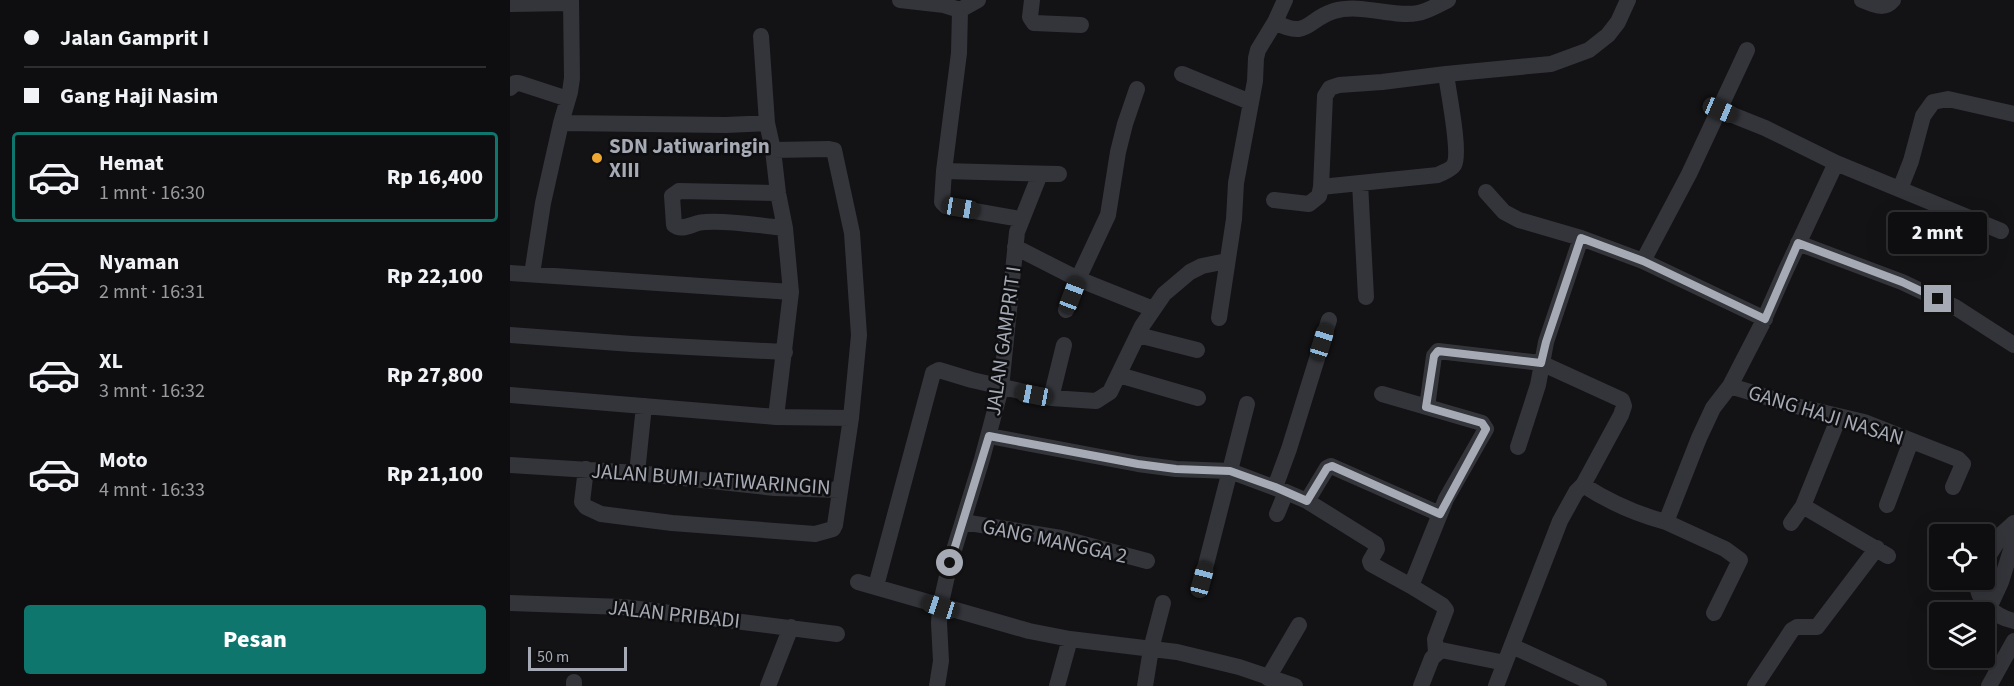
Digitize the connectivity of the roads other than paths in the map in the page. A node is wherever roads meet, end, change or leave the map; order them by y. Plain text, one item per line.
1 (900, 0) edge
2 (978, 0) edge
3 (1032, 0) edge
4 (1284, 0) edge
5 (1448, 0) edge
6 (1628, 0) edge
7 (1862, 0) edge
8 (1893, 0) edge
9 (571, 1) edge
10 (510, 4) edge
11 (1367, 4) edge
12 (949, 5) edge
13 (1275, 22) junction
14 (1082, 25) dead end
15 (761, 36) dead end
16 (1747, 50) dead end
17 (1182, 74) dead end
18 (1446, 74) junction
19 (510, 88) edge
20 (1137, 89) dead end
21 (568, 99) junction
22 (1250, 102) junction
23 (1720, 110) junction
24 (2014, 114) edge
25 (561, 123) junction
26 (767, 123) junction
27 (773, 150) junction
28 (1836, 163) junction
29 (944, 171) junction
30 (1040, 174) junction
31 (1059, 174) dead end
32 (1360, 183) junction
33 (1320, 187) junction
34 (1900, 189) junction
35 (1486, 192) dead end
36 (778, 193) junction
37 (1274, 200) dead end
38 (1020, 219) junction
39 (785, 228) junction
40 (2001, 231) dead end
41 (1581, 238) junction
42 (1798, 243) junction
43 (1015, 247) junction
44 (1227, 261) junction
45 (1643, 261) junction
46 (510, 273) edge
47 (532, 274) junction
48 (1078, 279) junction
49 (791, 292) junction
50 (1366, 297) dead end
51 (1153, 309) junction
52 (1066, 310) dead end
53 (1219, 318) dead end
54 (1765, 319) junction
55 (1329, 321) dead end
56 (1138, 334) junction
57 (510, 335) edge
58 (1064, 345) dead end
59 (2014, 345) edge
60 (1197, 350) dead end
61 (785, 352) junction
62 (1541, 363) junction
63 (1119, 375) junction
64 (1730, 386) junction
65 (1001, 388) junction
66 (1382, 394) dead end
67 (510, 395) edge
68 (1051, 398) junction
69 (1198, 398) dead end
70 (1247, 404) dead end
71 (644, 406) junction
72 (1426, 407) junction
73 (776, 417) junction
74 (1839, 417) junction
75 (851, 418) junction
76 (989, 436) junction
77 (1911, 441) junction
78 (1518, 447) dead end
79 (510, 465) edge
80 (586, 470) junction
81 (1230, 471) junction
82 (637, 473) junction
83 (1583, 485) junction
84 (1953, 487) dead end
85 (1281, 489) junction
86 (840, 490) junction
87 (1307, 501) junction
88 (1887, 505) dead end
89 (1803, 506) junction
90 (1277, 514) dead end
91 (1440, 514) junction
92 (963, 522) junction
93 (1666, 522) junction
94 (1791, 523) dead end
95 (2014, 523) edge
96 (2014, 540) edge
97 (1995, 546) edge
98 (1147, 561) dead end
99 (1202, 580) dead end
100 (858, 582) dead end
101 (876, 586) junction
102 (1411, 586) junction
103 (1992, 602) edge
104 (510, 603) edge
105 (1163, 603) dead end
106 (940, 607) junction
107 (1714, 613) dead end
108 (1995, 613) edge
109 (2014, 621) edge
110 (1299, 625) dead end
111 (791, 627) junction
112 (837, 634) dead end
113 (1070, 639) junction
114 (2014, 641) edge
115 (1512, 646) junction
116 (1151, 649) junction
117 (1436, 653) junction
118 (1505, 663) junction
119 (1269, 678) junction
120 (768, 686) edge
121 (937, 686) edge
122 (1057, 686) edge
123 (1144, 686) edge
124 (1294, 686) edge
125 (1421, 686) edge
126 (1496, 686) edge
127 (1599, 686) edge
128 (1755, 686) edge
129 (1989, 686) edge

1 - 12 street
2 - 12 street
3 - 14 street
4 - 13 street
5 - 11 street
6 - 18 street
7 - 8 street
9 - 10 street
9 - 21 street
11 - 13 street
12 - 29 street
13 - 22 street
15 - 26 street
16 - 23 street
17 - 22 street
18 - 32 street
18 - 33 street
19 - 21 street
20 - 48 street
21 - 25 street
22 - 44 street
23 - 28 street
23 - 45 street
24 - 34 street
25 - 26 street
25 - 47 street
26 - 27 street
27 - 36 street
27 - 75 street, JALAN BUMI JATIWARINGIN
28 - 34 street
28 - 42 street
29 - 30 street
29 - 38 street
30 - 31 street
30 - 38 street, JALAN GAMPRIT I
32 - 33 street
32 - 50 street
33 - 37 street
34 - 40 street
35 - 41 street
36 - 39 street
36 - 39 street
38 - 43 street, JALAN GAMPRIT I
39 - 49 street
41 - 45 street
41 - 62 street
42 - 54 street
42 - 59 street
43 - 48 street
43 - 65 street, JALAN GAMPRIT I
44 - 51 street
44 - 53 street
45 - 54 street
46 - 47 street
47 - 49 street
48 - 51 street
48 - 52 street
49 - 61 street
51 - 56 street
54 - 64 street
55 - 85 street
56 - 60 street
56 - 63 street
57 - 61 street
58 - 68 street
61 - 73 street
62 - 72 street
62 - 78 street
62 - 83 street
63 - 68 street
63 - 69 street
64 - 74 street, GANG HAJI NASAN
64 - 93 street
65 - 68 street
65 - 76 street, JALAN GAMPRIT I
65 - 101 street
66 - 72 street
67 - 71 street
70 - 81 street
71 - 73 street
71 - 82 street
72 - 91 street
73 - 75 street
74 - 77 street, GANG HAJI NASAN
74 - 89 street
75 - 86 street, JALAN BUMI JATIWARINGIN
76 - 81 street
76 - 92 street, JALAN GAMPRIT I
77 - 84 street, GANG HAJI NASAN
77 - 88 street
79 - 80 street, JALAN BUMI JATIWARINGIN
80 - 82 street, JALAN BUMI JATIWARINGIN
80 - 86 street
81 - 85 street
81 - 99 street
82 - 86 street, JALAN BUMI JATIWARINGIN
83 - 93 street
83 - 115 street
85 - 87 street
85 - 90 street
87 - 91 street
87 - 102 street
89 - 94 street
89 - 128 street
91 - 102 street
92 - 98 street, GANG MANGGA 2
92 - 106 street, JALAN GAMPRIT I
93 - 107 street
95 - 97 street
96 - 103 street
100 - 101 street
101 - 106 street
102 - 117 street
104 - 111 street, JALAN PRIBADI
105 - 116 street
106 - 113 street
106 - 121 street, JALAN GAMPRIT I
108 - 109 street
110 - 119 street
111 - 112 street, JALAN PRIBADI
111 - 120 street
113 - 116 street
113 - 122 street
114 - 129 street
115 - 118 street
115 - 127 street
116 - 119 street
116 - 123 street
117 - 118 street
117 - 125 street
118 - 126 street
119 - 124 street

